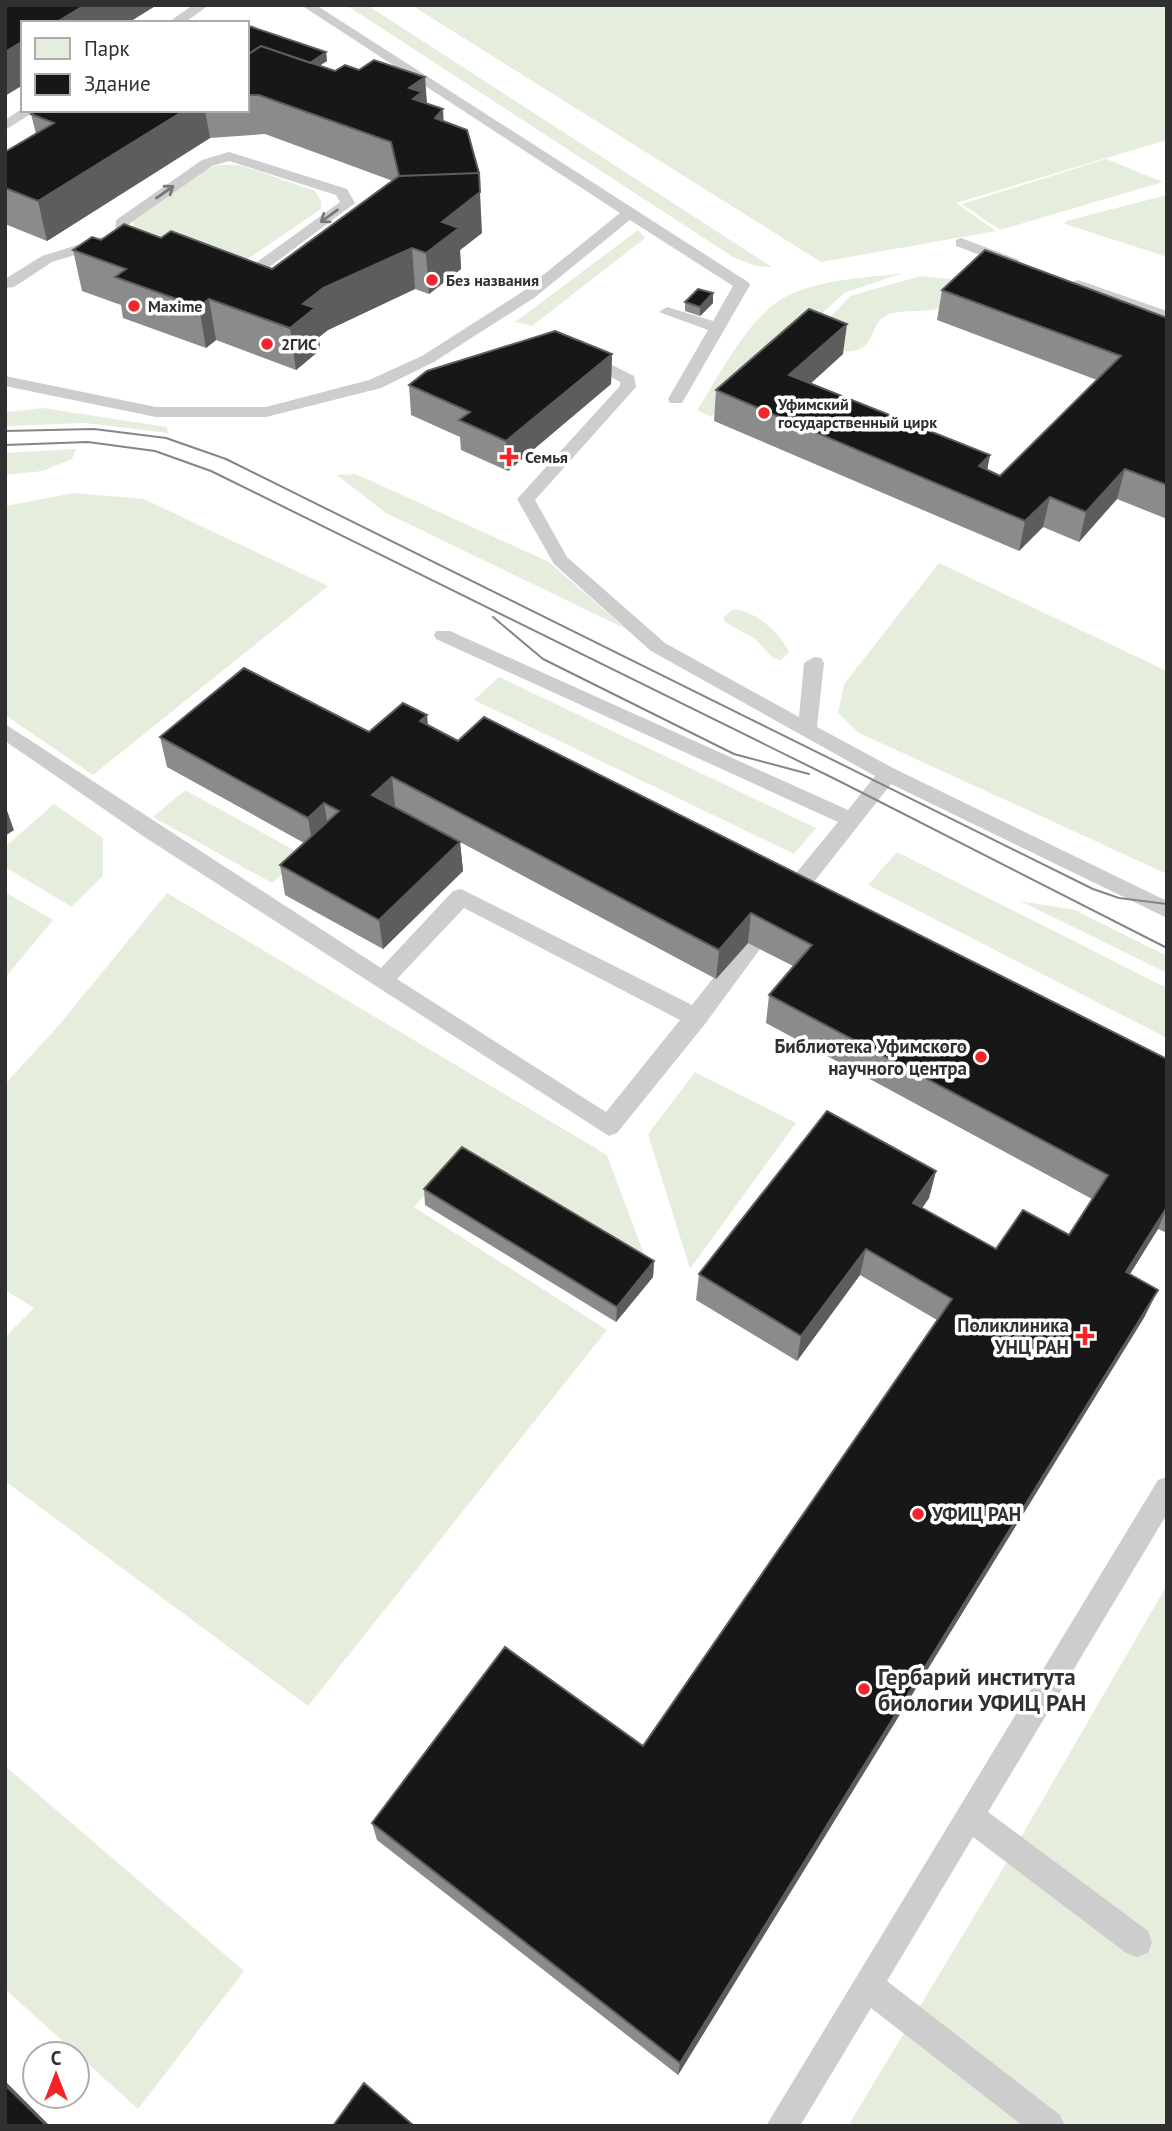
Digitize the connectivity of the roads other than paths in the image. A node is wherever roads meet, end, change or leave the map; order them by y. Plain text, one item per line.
1 (203, 5) edge
2 (307, 5) edge
3 (177, 21) edge
4 (27, 112) edge
5 (5, 126) edge
6 (628, 214) junction
7 (961, 243) dead end
8 (1025, 266) edge
9 (219, 271) edge
10 (1064, 280) edge
11 (6, 285) edge
12 (667, 312) dead end
13 (1167, 317) edge
14 (719, 328) junction
15 (596, 362) edge
16 (5, 381) edge
17 (676, 399) dead end
18 (443, 635) dead end
19 (814, 663) dead end
20 (807, 730) junction
21 (5, 731) edge
22 (888, 774) junction
23 (851, 820) junction
24 (787, 900) edge
25 (1167, 911) edge
26 (752, 945) edge
27 (382, 981) junction
28 (697, 1018) junction
29 (1167, 1489) edge
30 (970, 1816) junction
31 (1137, 1942) dead end
32 (868, 1986) junction
33 (782, 2126) edge
34 (1049, 2126) edge

1 - 3 lane
2 - 6 lane
4 - 5 lane
6 - 14 lane
6 - 16 lane
7 - 8 lane
11 -> 9 lane
10 - 13 lane
12 - 14 lane
14 - 17 lane
15 - 20 lane
18 - 23 lane
19 - 20 lane
20 - 22 lane
21 - 27 lane
22 - 23 lane
22 - 25 lane
23 - 24 lane
26 - 28 lane
27 - 28 lane
27 - 28 lane
29 - 30 lane
30 - 31 lane
30 - 32 lane
32 - 33 lane
32 - 34 lane

